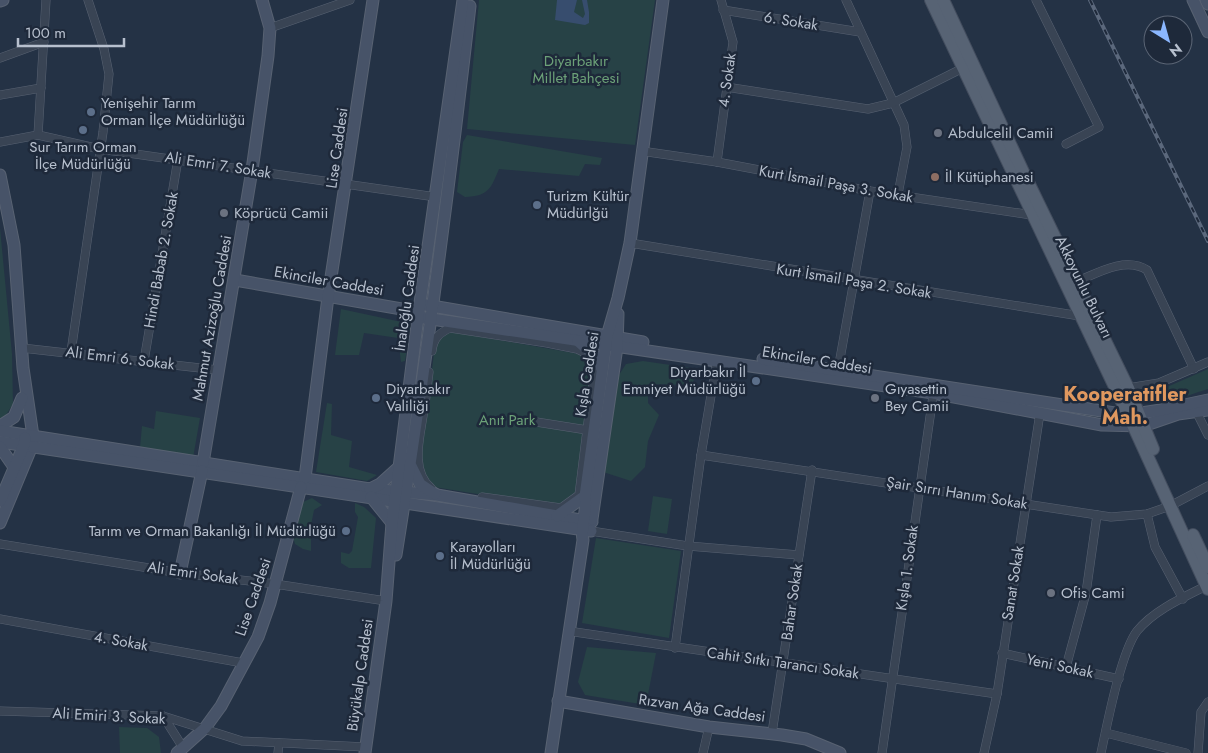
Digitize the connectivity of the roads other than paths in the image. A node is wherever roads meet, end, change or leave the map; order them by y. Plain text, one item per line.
1 (46, 0) edge
2 (88, 0) edge
3 (262, 0) edge
4 (350, 0) edge
5 (373, 0) edge
6 (463, 0) edge
7 (470, 0) edge
8 (663, 0) edge
9 (721, 0) edge
10 (846, 0) edge
11 (931, 0) edge
12 (943, 0) edge
13 (1036, 0) edge
14 (1193, 0) edge
15 (1206, 0) edge
16 (1208, 4) edge
17 (723, 10) junction
18 (270, 28) junction
19 (860, 32) junction
20 (1208, 32) edge
21 (44, 42) junction
22 (0, 58) edge
23 (963, 68) junction
24 (726, 87) junction
25 (41, 88) junction
26 (0, 95) edge
27 (893, 103) junction
28 (38, 136) junction
29 (0, 142) edge
30 (1066, 144) dead end
31 (100, 149) junction
32 (641, 151) junction
33 (178, 159) junction
34 (717, 162) junction
35 (252, 170) junction
36 (0, 175) edge
37 (346, 185) junction
38 (870, 191) junction
39 (898, 194) junction
40 (436, 197) junction
41 (1032, 215) junction
42 (630, 243) junction
43 (235, 280) junction
44 (852, 281) junction
45 (1076, 282) junction
46 (328, 297) junction
47 (433, 305) junction
48 (419, 311) junction
49 (1080, 316) junction
50 (430, 319) junction
51 (452, 322) junction
52 (428, 339) junction
53 (577, 340) junction
54 (612, 341) junction
55 (22, 348) junction
56 (634, 348) junction
57 (72, 352) junction
58 (718, 360) junction
59 (144, 361) junction
60 (1208, 362) edge
61 (22, 368) junction
62 (1194, 369) junction
63 (218, 370) junction
64 (607, 370) junction
65 (838, 370) junction
66 (934, 388) junction
67 (1128, 388) junction
68 (22, 398) junction
69 (1208, 400) edge
70 (1202, 411) edge
71 (1040, 413) junction
72 (1136, 420) junction
73 (530, 421) dead end
74 (0, 426) edge
75 (587, 430) junction
76 (0, 431) edge
77 (1208, 435) edge
78 (28, 441) junction
79 (0, 442) edge
80 (0, 447) edge
81 (701, 455) junction
82 (405, 464) junction
83 (14, 467) junction
84 (203, 467) junction
85 (812, 470) junction
86 (303, 482) junction
87 (919, 486) junction
88 (1208, 486) edge
89 (370, 493) junction
90 (437, 495) junction
91 (585, 496) junction
92 (401, 497) junction
93 (0, 501) edge
94 (1026, 503) junction
95 (1174, 504) junction
96 (426, 507) junction
97 (1147, 514) junction
98 (1097, 515) junction
99 (557, 516) junction
100 (0, 523) edge
101 (396, 525) junction
102 (587, 525) junction
103 (0, 544) edge
104 (688, 546) junction
105 (799, 555) junction
106 (1208, 567) edge
107 (180, 573) junction
108 (275, 584) junction
109 (1208, 586) edge
110 (1182, 599) junction
111 (386, 601) junction
112 (0, 619) edge
113 (572, 631) junction
114 (675, 648) junction
115 (1002, 653) junction
116 (783, 662) junction
117 (243, 663) junction
118 (1066, 667) junction
119 (892, 678) junction
120 (1119, 679) junction
121 (998, 694) junction
122 (562, 701) junction
123 (1208, 702) edge
124 (0, 711) edge
125 (163, 716) junction
126 (709, 727) junction
127 (205, 728) junction
128 (1106, 732) junction
129 (772, 733) junction
130 (279, 743) junction
131 (180, 750) edge
132 (365, 750) edge
133 (278, 753) edge
134 (551, 753) edge
135 (558, 753) edge
136 (703, 753) edge
137 (840, 753) edge
138 (882, 753) edge
139 (984, 753) edge
140 (1101, 753) edge
141 (1186, 753) edge
142 (1198, 753) edge

1 - 21 street
2 - 31 street
3 - 18 main road, Mahmut Azizoğlu Caddesi
4 - 18 street
5 - 37 main road, Lise Caddesi
6 - 40 main road, İnaloğlu Caddesi
7 - 47 main road, İnaloğlu Caddesi
8 - 32 main road
9 - 17 street, 4. Sokak
10 - 19 street
11 - 23 main road, Akkoyunlu Bulvarı
12 - 45 main road, Akkoyunlu Bulvarı
13 - 30 street
14 - 20 main road
15 - 16 main road
17 - 19 street, 6. Sokak
17 - 24 street, 4. Sokak
18 - 35 main road, Mahmut Azizoğlu Caddesi
19 - 27 street
21 - 22 street
21 - 25 street
23 - 27 street
23 - 41 main road, Akkoyunlu Bulvarı
24 - 27 street
24 - 34 street, 4. Sokak
25 - 26 street
25 - 28 street
27 - 39 street
28 - 29 street, Ali Emri 7. Sokak
28 - 31 street, Ali Emri 7. Sokak
31 - 33 street, Ali Emri 7. Sokak
31 - 57 street
32 - 34 street, Kurt İsmail Paşa 3. Sokak
32 - 42 main road
33 - 35 street, Ali Emri 7. Sokak
33 - 59 street, Hindi Babab 2. Sokak
34 - 38 street, Kurt İsmail Paşa 3. Sokak
35 - 37 street, Ali Emri 7. Sokak
35 - 43 main road, Mahmut Azizoğlu Caddesi
36 - 55 main road
37 - 40 street, Ali Emri 7. Sokak
37 - 46 main road, Lise Caddesi
38 - 39 street, Kurt İsmail Paşa 3. Sokak
38 - 44 street
39 - 41 street, Kurt İsmail Paşa 3. Sokak
40 - 48 main road, İnaloğlu Caddesi
41 - 49 main road, Akkoyunlu Bulvarı
42 - 44 street, Kurt İsmail Paşa 2. Sokak
42 - 54 main road, Kışla Caddesi
43 - 46 main road, Ekinciler Caddesi
43 - 63 main road, Mahmut Azizoğlu Caddesi
44 - 49 street, Kurt İsmail Paşa 2. Sokak
44 - 65 street
45 - 62 street
45 - 67 main road, Akkoyunlu Bulvarı
46 - 48 main road, Ekinciler Caddesi
46 - 86 main road, Lise Caddesi
47 - 48 main road, Ekinciler Caddesi
47 - 50 main road, İnaloğlu Caddesi
47 - 54 main road, Ekinciler Caddesi
48 - 50 main road, Ekinciler Caddesi
48 - 82 main road, İnaloğlu Caddesi
49 - 72 main road, Akkoyunlu Bulvarı
50 - 51 main road, Ekinciler Caddesi
50 - 52 main road, İnaloğlu Caddesi
51 - 52 main road
51 - 53 main road, Ekinciler Caddesi
52 - 82 main road, İnaloğlu Caddesi
53 - 54 main road, Ekinciler Caddesi
53 - 64 main road
54 - 56 main road, Ekinciler Caddesi
54 - 64 main road, Kışla Caddesi
54 - 65 main road, Ekinciler Caddesi
55 - 57 street, Ali Emri 6. Sokak
55 - 61 main road
56 - 58 main road, Ekinciler Caddesi
56 - 64 main road
57 - 59 street, Ali Emri 6. Sokak
58 - 66 main road, Ekinciler Caddesi
58 - 81 street
59 - 63 street, Ali Emri 6. Sokak
60 - 62 street
61 - 68 main road
61 - 78 main road
62 - 67 street
63 - 84 main road, Mahmut Azizoğlu Caddesi
64 - 91 main road, Kışla Caddesi
64 - 102 main road
65 - 66 main road, Ekinciler Caddesi
66 - 71 main road, Ekinciler Caddesi
66 - 72 main road, Ekinciler Caddesi
66 - 87 street, Kışla 1. Sokak
67 - 72 main road, Akkoyunlu Bulvarı
68 - 74 main road
68 - 78 main road
69 - 72 main road, Ekinciler Caddesi
70 - 72 main road, Ekinciler Caddesi
70 - 77 street
71 - 72 main road, Ekinciler Caddesi
71 - 94 street, Sanat Sokak
72 - 95 main road, Akkoyunlu Bulvarı
73 - 75 street
75 - 75 street
76 - 78 main road
78 - 79 main road
78 - 83 main road
78 - 84 main road
78 - 100 main road
80 - 83 main road
81 - 85 street, Şair Sırrı Hanım Sokak
81 - 104 street
82 - 89 main road
82 - 90 main road
82 - 92 main road, Büyükalp Caddesi
83 - 93 main road
84 - 86 main road
84 - 107 main road, Mahmut Azizoğlu Caddesi
85 - 87 street, Şair Sırrı Hanım Sokak
85 - 105 street, Bahar Sokak
86 - 89 main road
86 - 108 main road, Lise Caddesi
87 - 94 street, Şair Sırrı Hanım Sokak
87 - 119 street, Kışla 1. Sokak
88 - 95 street, Şair Sırrı Hanım Sokak
89 - 92 main road
89 - 101 main road
90 - 92 main road
90 - 99 main road
91 - 99 main road
91 - 102 main road, Kışla Caddesi
92 - 96 main road
92 - 101 main road, Büyükalp Caddesi
94 - 98 street, Şair Sırrı Hanım Sokak
94 - 115 street, Sanat Sokak
95 - 97 street, Şair Sırrı Hanım Sokak
95 - 106 main road, Akkoyunlu Bulvarı
95 - 109 main road, Akkoyunlu Bulvarı
96 - 101 main road
96 - 102 main road
97 - 98 street, Şair Sırrı Hanım Sokak
97 - 110 street
98 - 118 street
99 - 102 main road
101 - 111 main road, Büyükalp Caddesi
102 - 104 street
102 - 113 main road
103 - 107 street, Ali Emri Sokak
104 - 105 street
104 - 114 street
105 - 116 street, Bahar Sokak
107 - 108 street, Ali Emri Sokak
108 - 111 street, Ali Emri Sokak
108 - 117 main road, Lise Caddesi
109 - 110 street
110 - 120 street
111 - 132 main road, Büyükalp Caddesi
112 - 117 street, 4. Sokak
113 - 114 street, Cahit Sıtkı Tarancı Sokak
113 - 122 main road
114 - 116 street, Cahit Sıtkı Tarancı Sokak
115 - 118 street, Yeni Sokak
115 - 121 street, Sanat Sokak
116 - 119 street, Cahit Sıtkı Tarancı Sokak
116 - 129 street, Bahar Sokak
117 - 127 main road, Lise Caddesi
118 - 120 street, Yeni Sokak
119 - 121 street, Cahit Sıtkı Tarancı Sokak
119 - 138 street, Kışla 1. Sokak
120 - 128 street
121 - 139 street, Sanat Sokak
122 - 126 main road, Rızvan Ağa Caddesi
122 - 134 main road
122 - 135 main road
123 - 142 street
124 - 125 street, Ali Emiri 3. Sokak
125 - 127 street, Ali Emiri 3. Sokak
125 - 131 street
126 - 129 main road, Rızvan Ağa Caddesi
126 - 136 street
127 - 130 street, Ali Emiri 3. Sokak
127 - 131 main road, Lise Caddesi
128 - 140 street
128 - 141 street
129 - 137 main road, Rızvan Ağa Caddesi
130 - 132 street, Ali Emiri 3. Sokak
130 - 133 street

